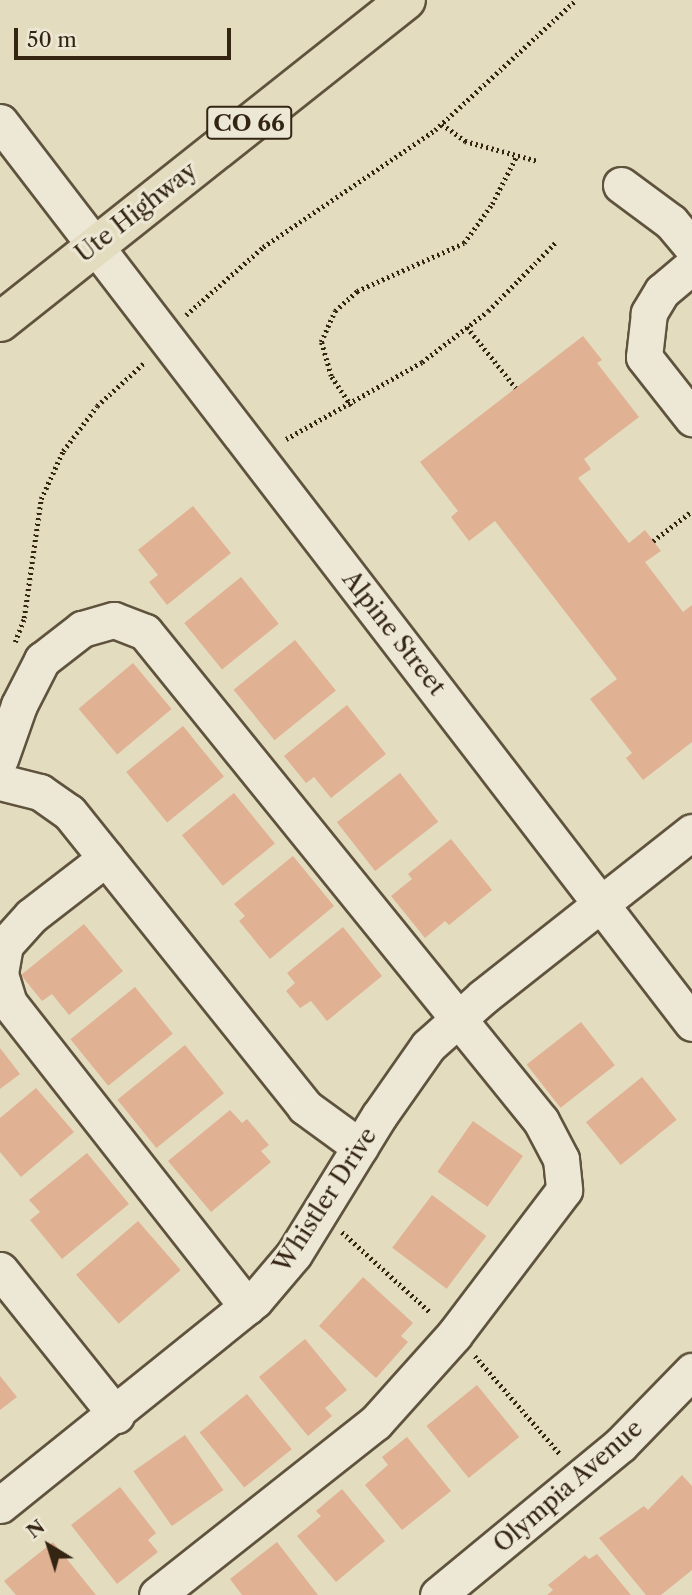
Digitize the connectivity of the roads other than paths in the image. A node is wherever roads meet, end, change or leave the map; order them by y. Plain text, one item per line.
1 (405, 0) edge
2 (0, 122) edge
3 (621, 185) dead end
4 (93, 246) junction
5 (692, 247) edge
6 (692, 266) edge
7 (0, 322) edge
8 (692, 418) edge
9 (0, 760) edge
10 (0, 782) edge
11 (692, 832) edge
12 (106, 858) junction
13 (600, 906) junction
14 (457, 1021) junction
15 (692, 1023) edge
16 (360, 1147) junction
17 (0, 1270) edge
18 (247, 1307) junction
19 (692, 1371) edge
20 (116, 1415) junction
21 (0, 1505) edge
22 (157, 1595) edge
23 (438, 1595) edge

1 - 4 main road, Ute Highway / CO 66
2 - 4 street, Alpine Street
3 - 5 street
4 - 7 main road, Ute Highway / CO 66
4 - 13 street, Alpine Street
6 - 8 street
9 - 14 street
10 - 12 street
11 - 13 street, Whistler Drive
12 - 16 street
12 - 18 street
13 - 14 street, Whistler Drive
13 - 15 street, Alpine Street
14 - 16 street, Whistler Drive
14 - 22 street
16 - 18 street, Whistler Drive
17 - 20 street
18 - 20 street, Whistler Drive
19 - 23 street, Olympia Avenue
20 - 21 street, Whistler Drive

